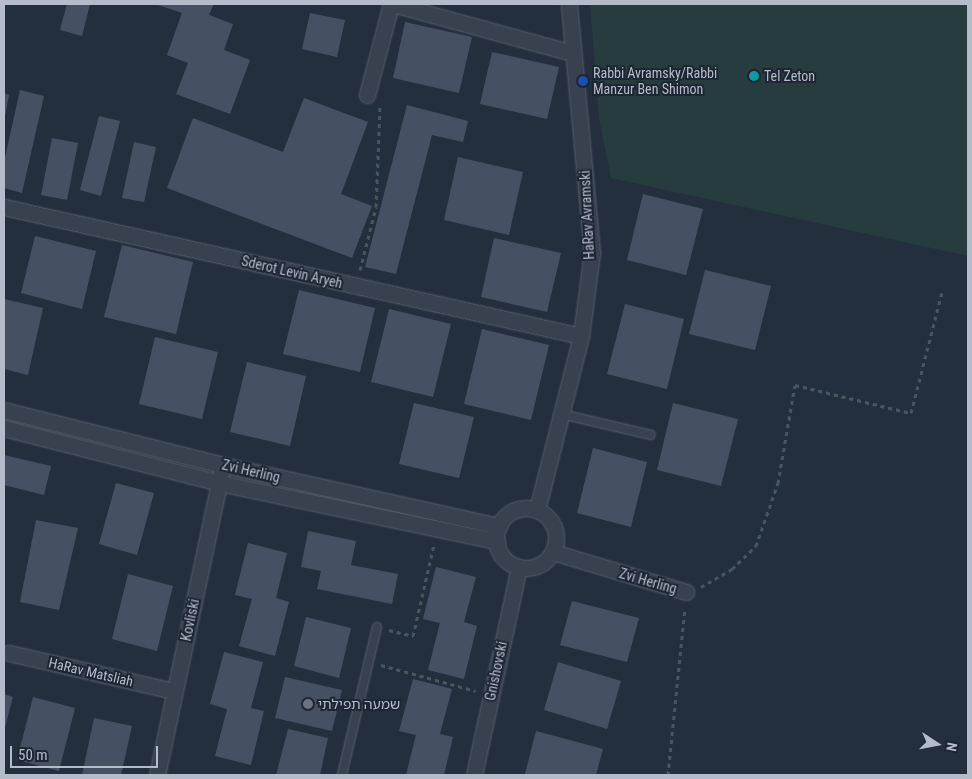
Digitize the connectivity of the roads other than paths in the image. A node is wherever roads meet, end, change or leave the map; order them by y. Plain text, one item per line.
1 (392, 4) edge
2 (569, 4) edge
3 (572, 54) junction
4 (367, 95) road end
5 (4, 207) edge
6 (581, 336) junction
7 (4, 410) edge
8 (560, 414) junction
9 (4, 428) edge
10 (651, 435) dead end
11 (223, 465) junction
12 (219, 482) junction
13 (537, 510) junction
14 (499, 526) junction
15 (497, 541) junction
16 (553, 552) junction
17 (519, 568) junction
18 (686, 592) road end
19 (377, 627) road end
20 (9, 653) dead end
21 (174, 691) junction
22 (162, 774) edge
23 (342, 775) edge
24 (474, 775) edge

1 - 3 street
1 - 4 street
2 - 3 street, HaRav Avramski
3 - 6 street, HaRav Avramski
5 - 6 street, Sderot Levin Aryeh
6 - 8 street, HaRav Avramski
7 - 11 street, Zvi Herling
8 - 10 lane
8 - 13 street, HaRav Avramski
9 - 12 street, Zvi Herling
11 - 12 street, Kovliski
11 - 14 street, Zvi Herling
12 - 15 street, Zvi Herling
12 - 21 street, Kovliski
13 - 14 street
13 - 16 street
14 - 15 street
15 - 17 street
16 - 17 street
16 - 18 street, Zvi Herling
17 - 24 street, Gnishovski
19 - 23 lane
20 - 21 street, HaRav Matsliah
21 - 22 street, Kovliski

